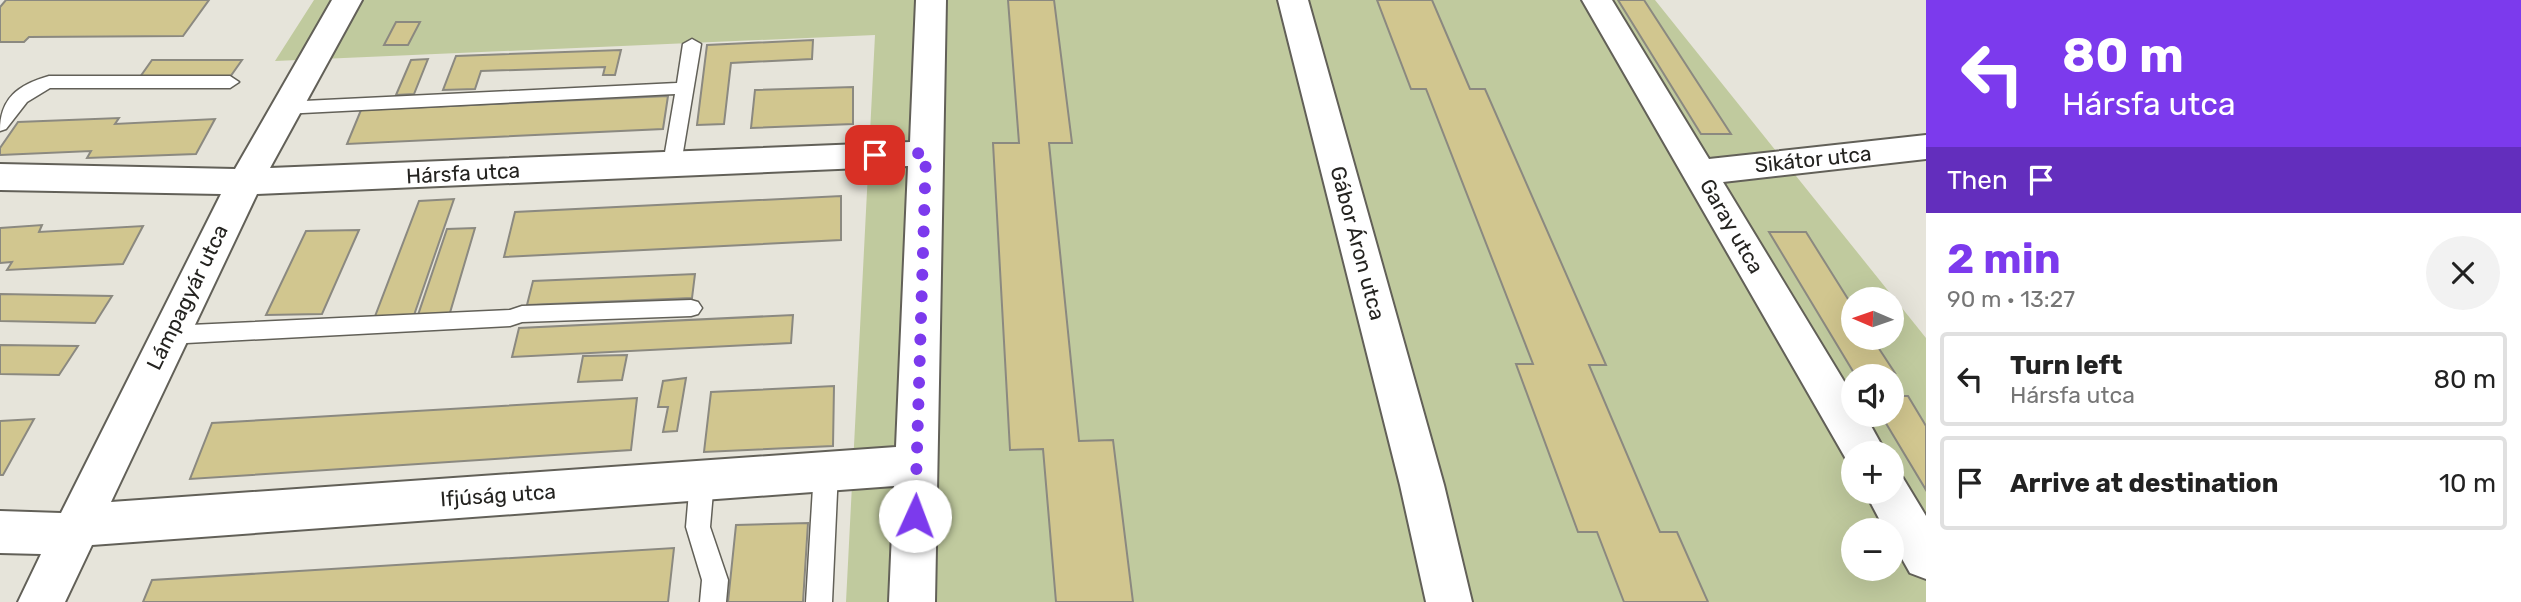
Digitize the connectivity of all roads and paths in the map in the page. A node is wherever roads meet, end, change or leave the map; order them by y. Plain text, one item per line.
1 (347, 0) edge
2 (931, 0) edge
3 (1293, 0) edge
4 (1597, 0) edge
5 (692, 44) dead end
6 (230, 82) dead end
7 (685, 88) junction
8 (283, 108) junction
9 (0, 125) edge
10 (1926, 147) edge
11 (926, 153) junction
12 (672, 164) junction
13 (1700, 172) junction
14 (0, 177) edge
15 (244, 182) junction
16 (691, 308) dead end
17 (168, 335) junction
18 (1858, 441) edge
19 (917, 465) junction
20 (826, 471) junction
21 (702, 481) junction
22 (1422, 485) junction
23 (1894, 504) edge
24 (76, 530) junction
25 (0, 532) edge
26 (1926, 558) edge
27 (41, 602) edge
28 (713, 602) edge
29 (819, 602) edge
30 (912, 602) edge
31 (1449, 602) edge
32 (1461, 602) edge

1 - 8 street, Lámpagyár utca
2 - 11 street
3 - 22 street, Gábor Áron utca
4 - 13 street, Garay utca
5 - 7 lane
6 - 9 lane
7 - 8 lane
7 - 12 lane
8 - 15 street, Lámpagyár utca
10 - 13 street, Sikátor utca
11 - 12 street, Hársfa utca
11 - 19 street
12 - 15 street, Hársfa utca
13 - 18 street, Garay utca
14 - 15 street, Hársfa utca
15 - 17 street, Lámpagyár utca
16 - 17 lane
17 - 24 street, Lámpagyár utca
19 - 20 street, Ifjúság utca
19 - 30 street
20 - 21 street, Ifjúság utca
20 - 29 lane
21 - 24 street, Ifjúság utca
21 - 28 lane
22 - 31 street, Gábor Áron utca
22 - 32 street, Gábor Áron utca
23 - 26 street
24 - 25 street, Ifjúság utca
24 - 27 street, Lámpagyár utca

